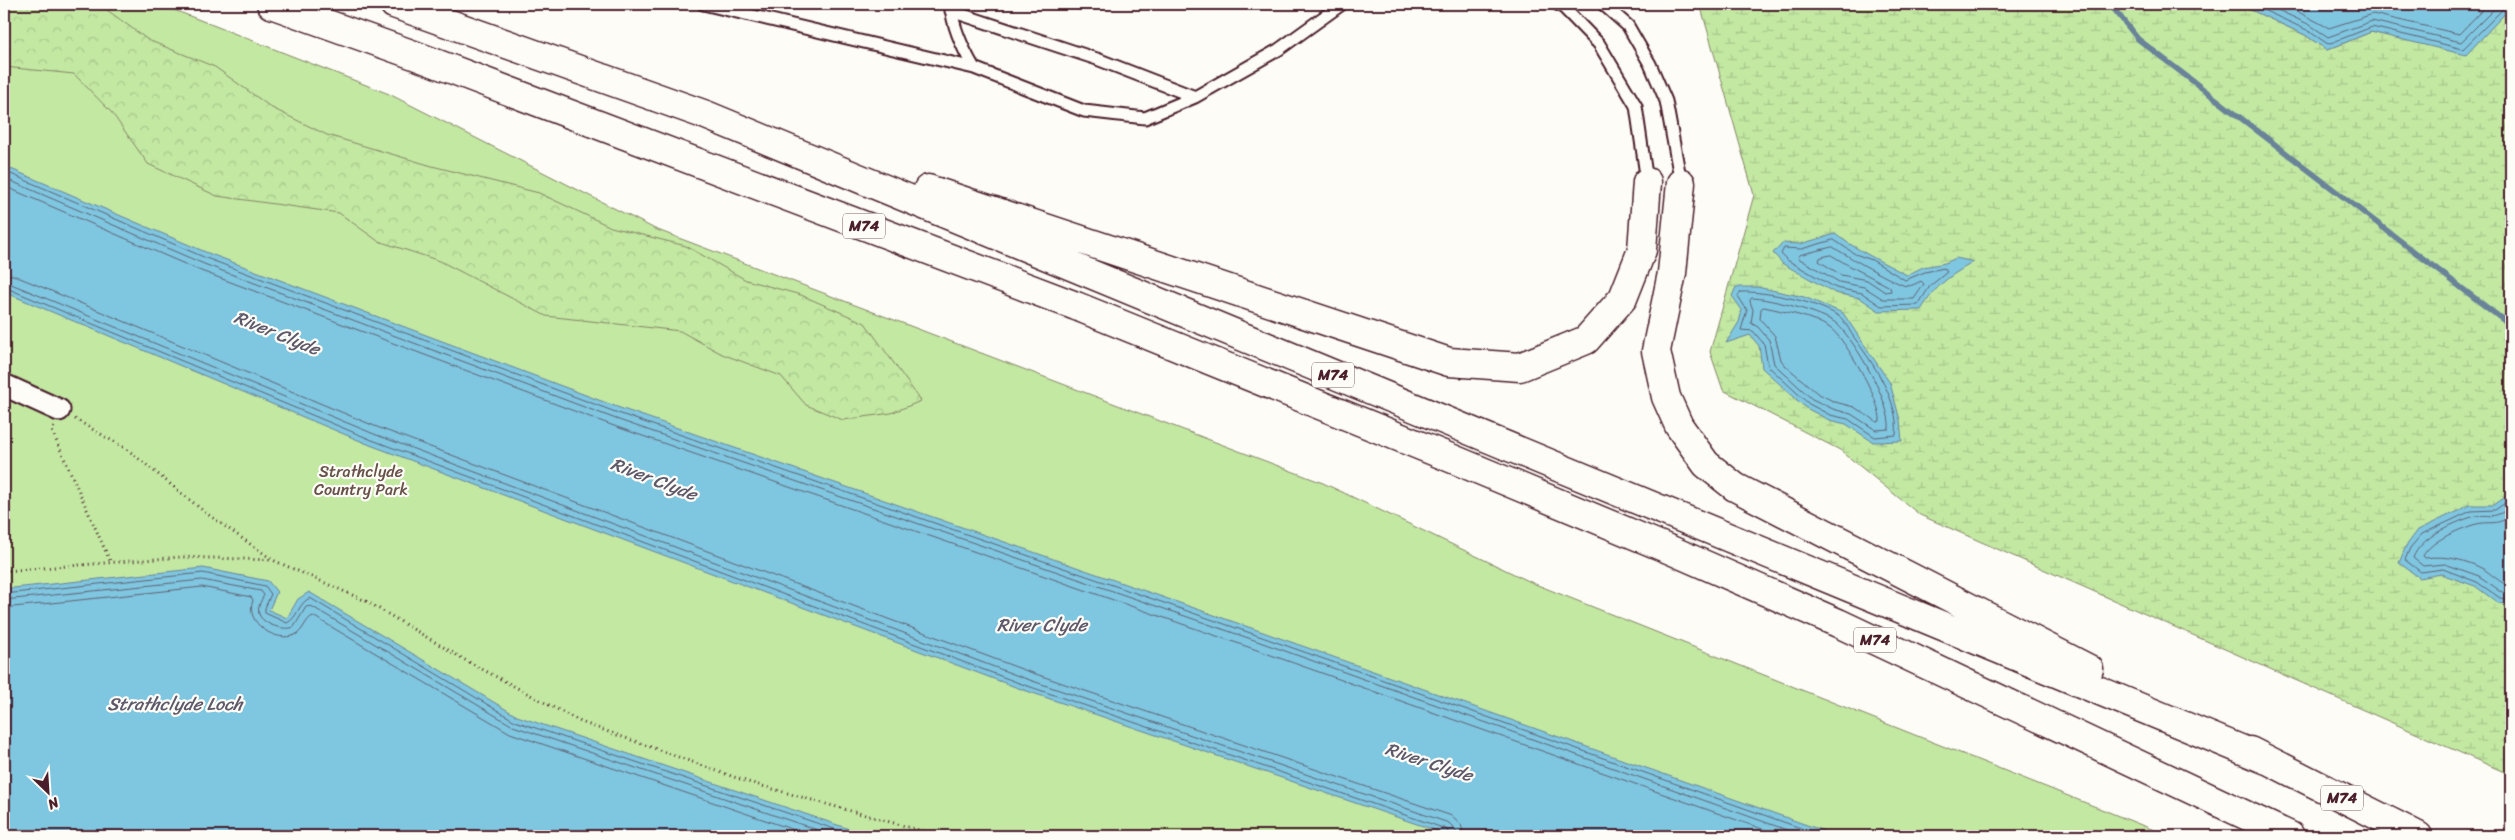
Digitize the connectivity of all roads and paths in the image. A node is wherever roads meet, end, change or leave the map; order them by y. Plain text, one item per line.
1 (271, 4) edge
2 (394, 4) edge
3 (702, 4) edge
4 (1342, 4) edge
5 (1557, 4) edge
6 (1603, 4) edge
7 (951, 7) edge
8 (974, 68) junction
9 (1195, 97) junction
10 (706, 115) junction
11 (1647, 182) joint
12 (1680, 183) joint
13 (4, 385) edge
14 (58, 410) junction
15 (273, 560) junction
16 (110, 561) junction
17 (4, 571) edge
18 (2267, 760) junction
19 (940, 836) edge
20 (2290, 836) edge
21 (2418, 836) edge

1 - 20 highway, M74
2 - 10 highway, M74
3 - 8 lane
4 - 9 lane
5 - 11 lane
6 - 12 lane
7 - 8 lane
7 - 9 lane
8 - 9 lane
10 - 11 highway
10 - 18 highway, M74
12 - 18 highway
13 - 14 street
14 - 15 path
14 - 16 path
15 - 16 path
15 - 19 path
16 - 17 path
18 - 21 highway, M74

